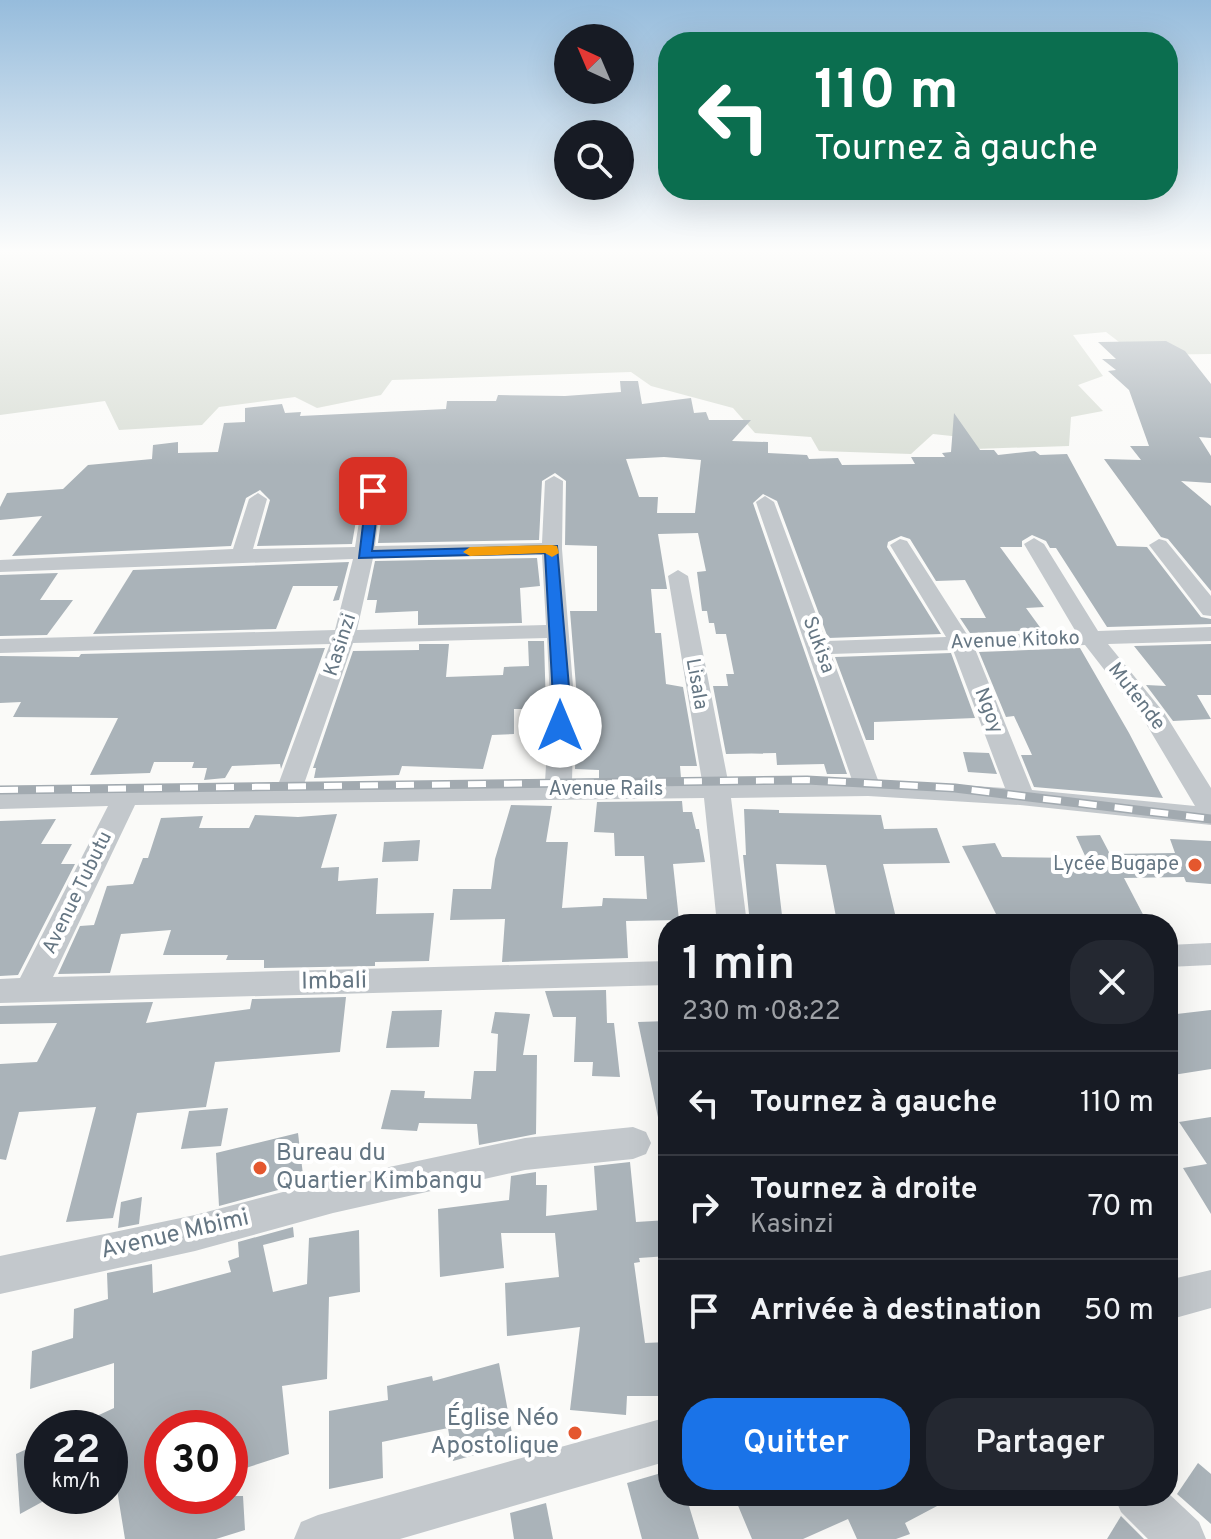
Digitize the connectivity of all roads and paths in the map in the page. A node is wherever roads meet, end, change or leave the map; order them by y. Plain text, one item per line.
1 (554, 481) dead end
2 (373, 491) dead end
3 (258, 499) dead end
4 (765, 502) dead end
5 (1034, 544) dead end
6 (900, 545) dead end
7 (1159, 545) dead end
8 (552, 549) junction
9 (241, 555) junction
10 (364, 555) junction
11 (0, 566) edge
12 (678, 576) dead end
13 (1211, 610) edge
14 (556, 631) junction
15 (1211, 634) edge
16 (1091, 638) junction
17 (343, 639) junction
18 (962, 644) junction
19 (0, 646) edge
20 (820, 648) junction
21 (868, 788) junction
22 (561, 790) junction
23 (717, 791) junction
24 (288, 793) junction
25 (126, 796) junction
26 (1022, 797) junction
27 (0, 800) edge
28 (1211, 813) edge
29 (731, 914) edge
30 (1211, 954) edge
31 (1178, 956) edge
32 (658, 973) edge
33 (15, 990) edge
34 (633, 1143) dead end
35 (0, 1275) edge
36 (1211, 1289) edge
37 (1178, 1297) edge
38 (658, 1442) edge
39 (1147, 1506) edge
40 (318, 1539) edge
41 (1182, 1539) edge

1 - 8 street
2 - 10 street, Kasinzi
3 - 9 street
4 - 20 street, Sukisa
5 - 16 street, Mutende
6 - 18 street, Ngoy
7 - 13 street
8 - 10 street
8 - 14 street
9 - 10 street
9 - 11 street
10 - 17 street, Kasinzi
12 - 23 street, Lisala
14 - 17 street
14 - 22 street
15 - 16 street, Avenue Kitoko
16 - 18 street, Avenue Kitoko
16 - 28 street, Mutende
17 - 19 street
17 - 24 street, Kasinzi
18 - 20 street, Avenue Kitoko
18 - 26 street, Ngoy
20 - 21 street, Sukisa
21 - 23 street, Avenue Rails
21 - 26 street, Avenue Rails
22 - 23 street, Avenue Rails
22 - 24 street, Avenue Rails
23 - 29 street, Lisala
24 - 25 street, Avenue Rails
25 - 27 street, Avenue Rails
25 - 33 street, Avenue Tubutu
26 - 28 street, Avenue Rails
30 - 31 street
32 - 33 street, Imbali
34 - 35 street, Avenue Mbimi
36 - 37 street
38 - 40 street
39 - 41 street

